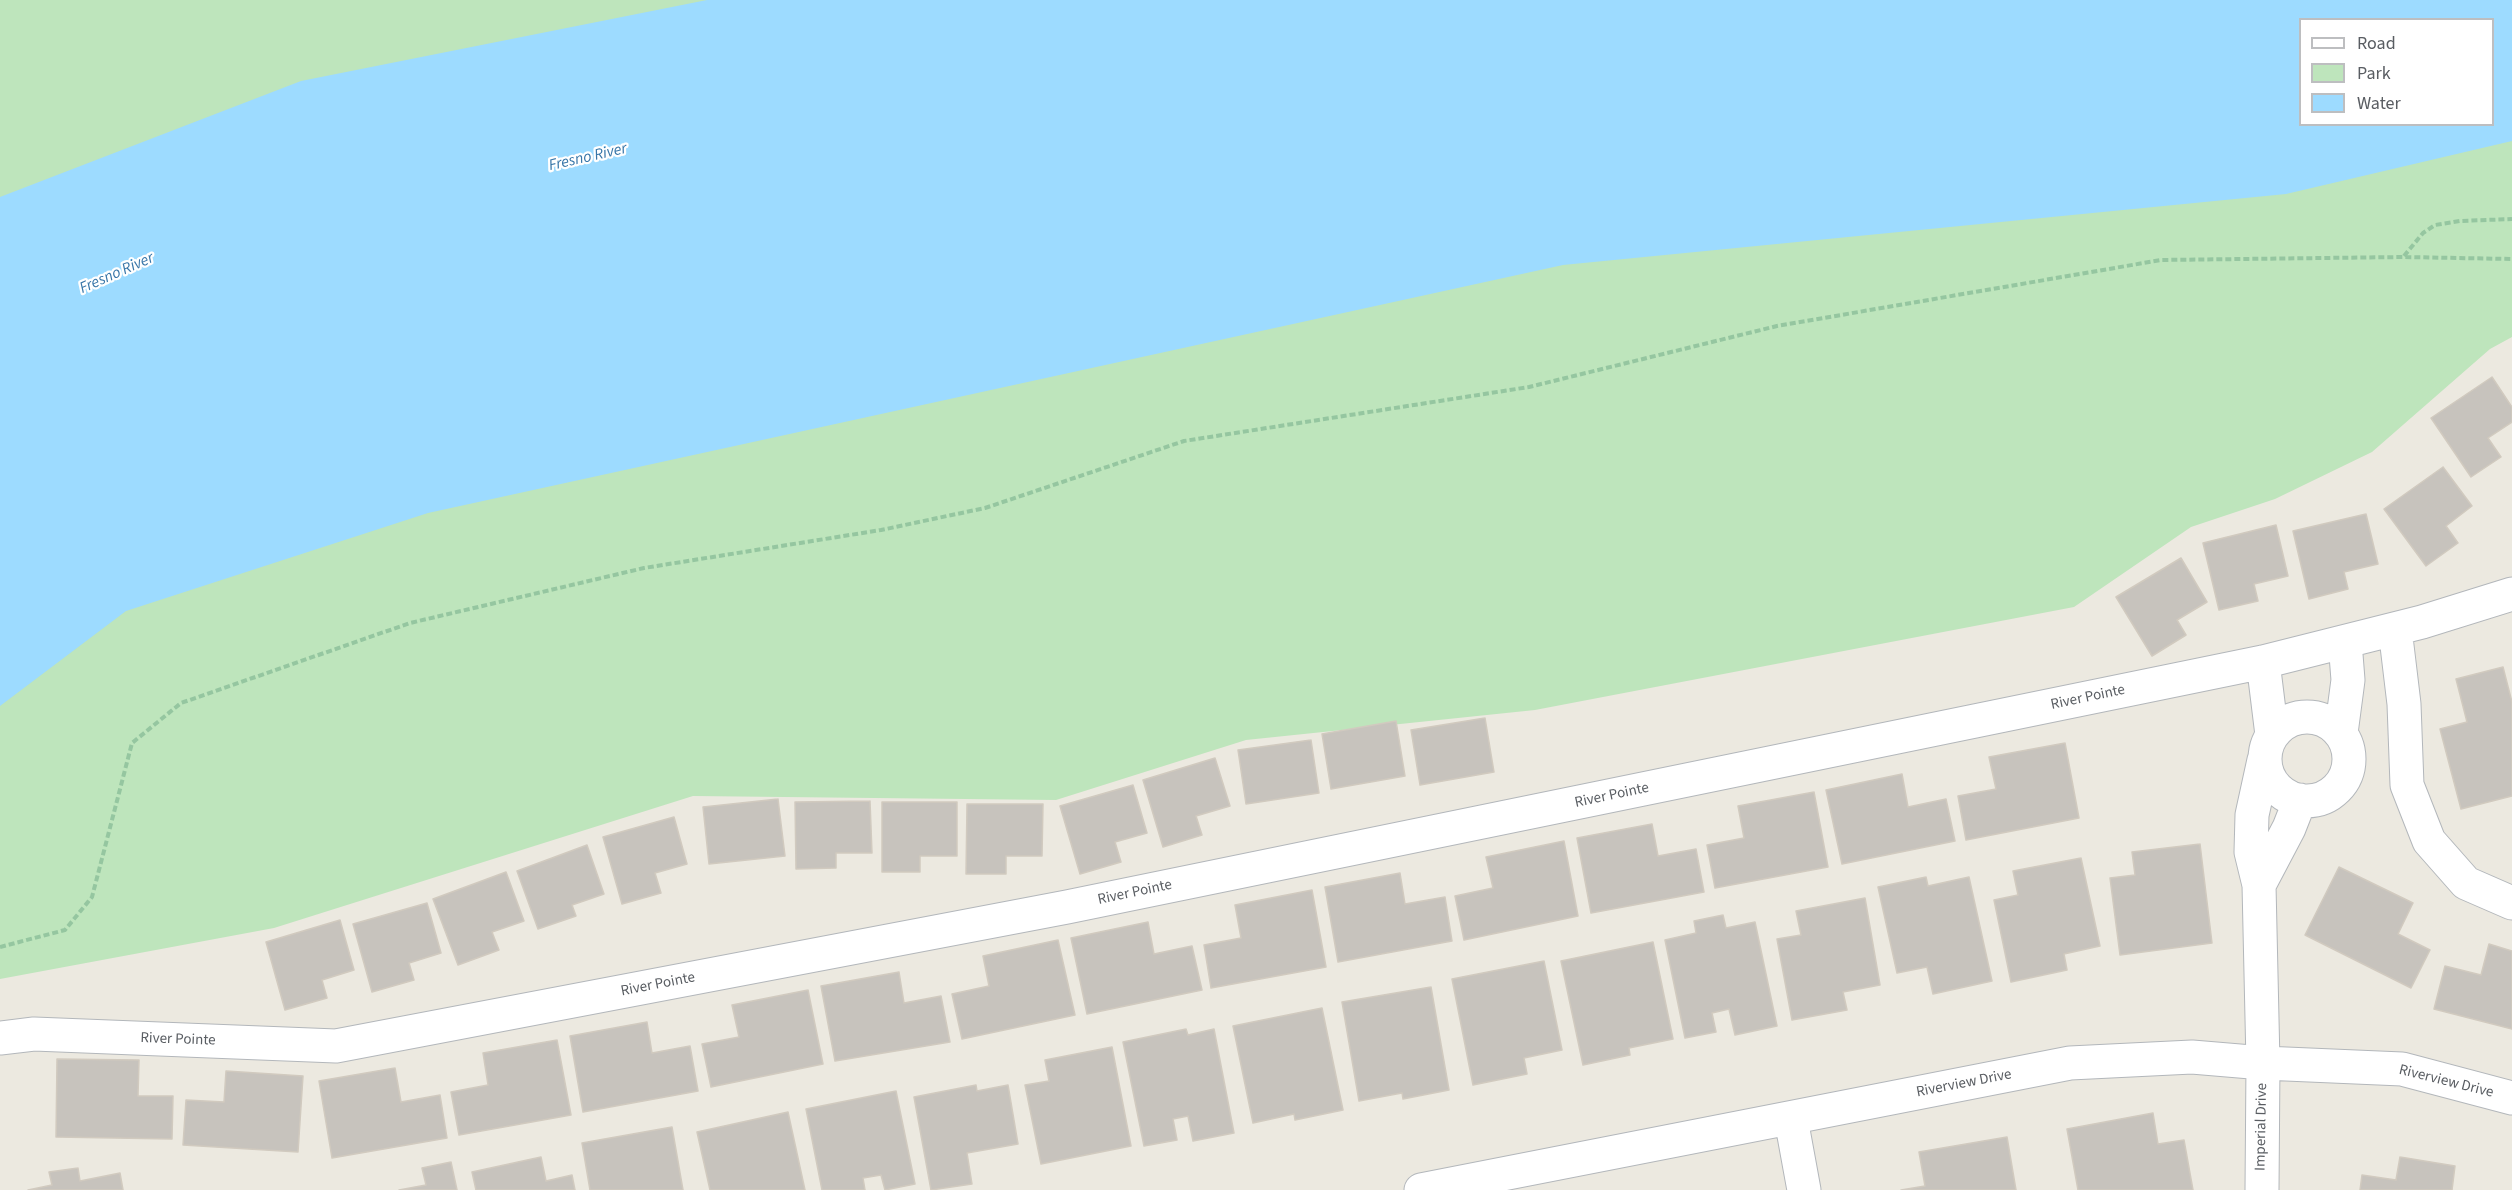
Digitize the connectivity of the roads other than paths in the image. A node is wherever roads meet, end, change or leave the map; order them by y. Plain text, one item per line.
1 (2512, 594) edge
2 (2395, 629) junction
3 (2345, 642) junction
4 (2263, 662) junction
5 (2341, 733) junction
6 (2268, 748) junction
7 (2300, 800) junction
8 (2259, 885) junction
9 (2512, 903) edge
10 (0, 1038) edge
11 (2263, 1064) junction
12 (2512, 1098) edge
13 (1791, 1119) junction
14 (1421, 1190) edge
15 (1804, 1190) edge
16 (2262, 1190) edge

1 - 2 street, River Pointe
2 - 3 street, River Pointe
2 - 9 street
3 - 4 street, River Pointe
3 - 5 street
4 - 6 street
4 - 10 street, River Pointe
5 - 6 street
5 - 7 street
6 - 7 street
6 - 8 street
7 - 8 street
8 - 11 street
11 - 12 street, Riverview Drive
11 - 13 street, Riverview Drive
11 - 16 street, Imperial Drive
13 - 14 street, Riverview Drive
13 - 15 street

